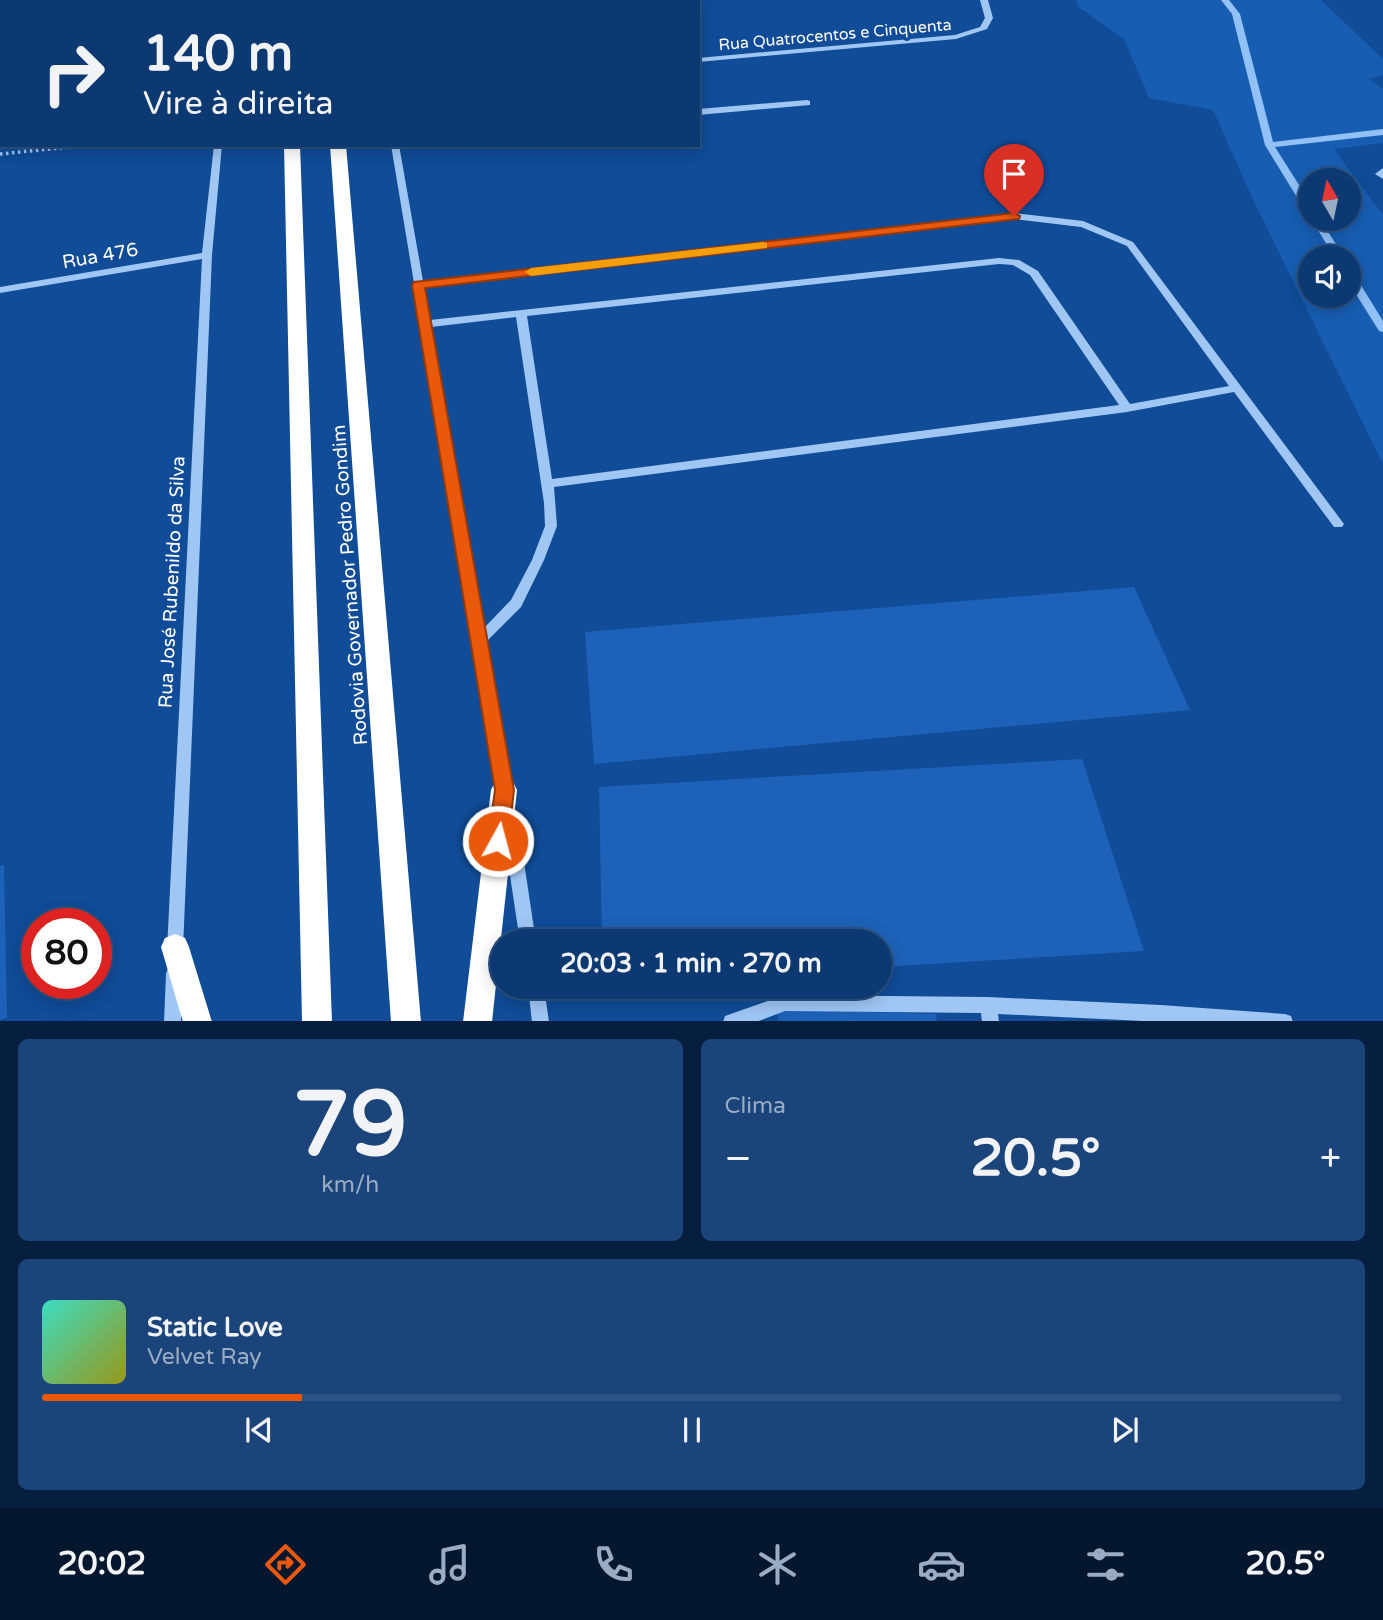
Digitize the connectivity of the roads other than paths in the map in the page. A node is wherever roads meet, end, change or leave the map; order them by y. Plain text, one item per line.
1 (984, 0) edge
2 (700, 60) edge
3 (807, 103) dead end
4 (700, 112) edge
5 (218, 147) edge
6 (292, 147) edge
7 (338, 147) edge
8 (395, 147) edge
9 (1383, 170) edge
10 (1383, 176) edge
11 (207, 256) junction
12 (418, 285) junction
13 (0, 290) edge
14 (521, 313) junction
15 (425, 324) junction
16 (1237, 388) junction
17 (1127, 408) junction
18 (547, 485) junction
19 (1338, 524) dead end
20 (480, 640) junction
21 (505, 790) junction
22 (526, 929) edge
23 (175, 947) junction
24 (538, 999) edge
25 (990, 1013) edge
26 (172, 1021) edge
27 (198, 1021) edge
28 (317, 1021) edge
29 (406, 1021) edge
30 (477, 1021) edge
31 (541, 1021) edge
32 (731, 1021) edge
33 (1284, 1021) edge

1 - 2 street, Rua Quatrocentos e Cinquenta
3 - 4 street
5 - 11 street, Rua José Rubenildo da Silva
6 - 28 highway, Rodovia Governador Pedro Gondim
7 - 29 highway, Rodovia Governador Pedro Gondim
8 - 12 street
9 - 10 street
11 - 13 street, Rua 476
11 - 23 street, Rua José Rubenildo da Silva
12 - 15 street
12 - 16 street
14 - 15 street
14 - 17 street
14 - 18 street
15 - 20 street
16 - 17 street
16 - 19 street
17 - 18 street
18 - 20 street
20 - 21 street
21 - 22 street
21 - 30 highway
23 - 26 street, Rua José Rubenildo da Silva
23 - 27 highway
24 - 31 street
25 - 32 street
25 - 33 street

